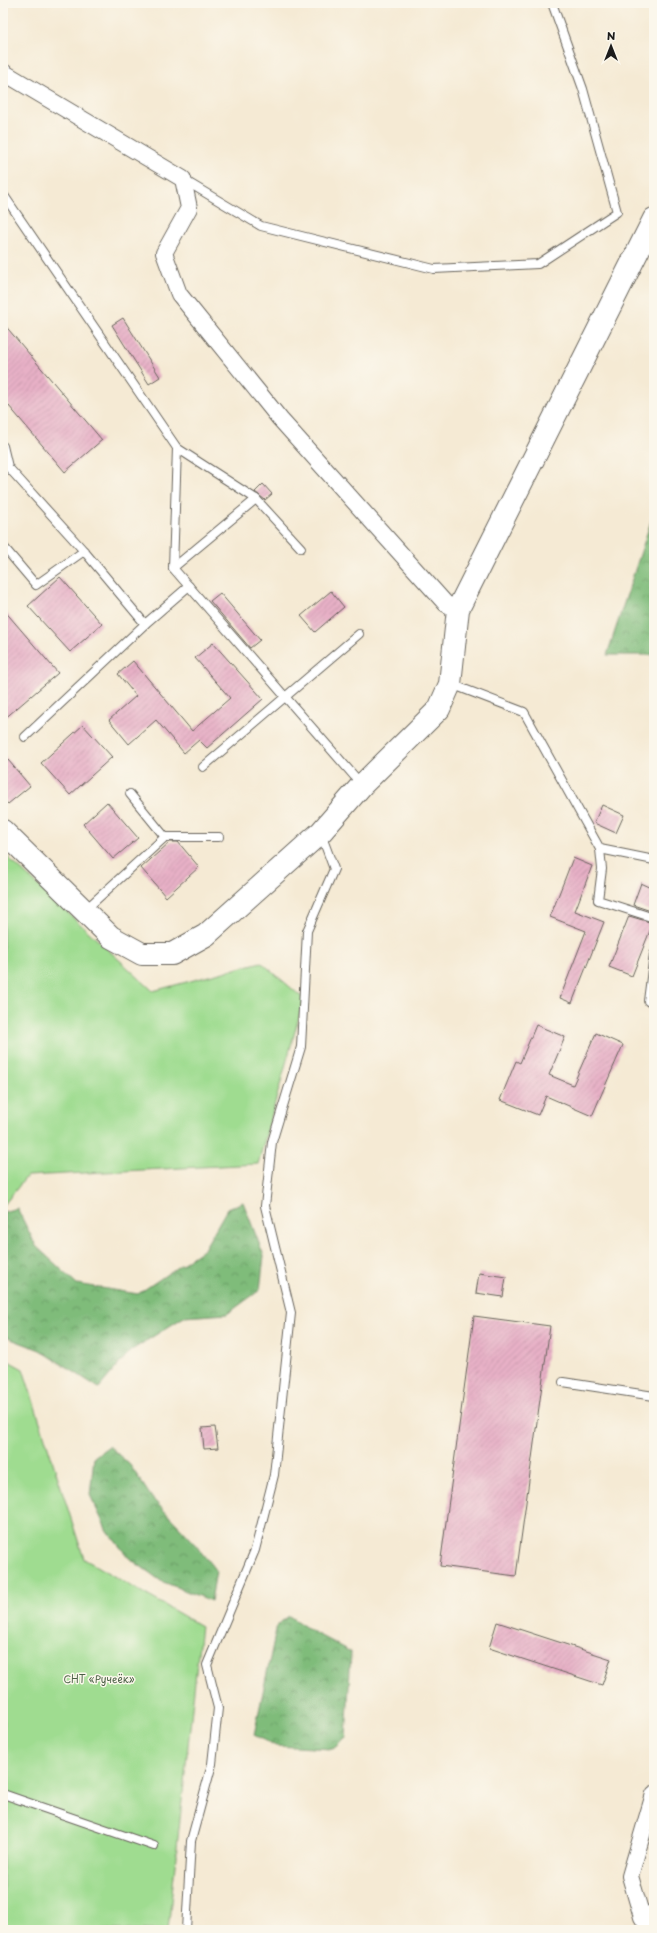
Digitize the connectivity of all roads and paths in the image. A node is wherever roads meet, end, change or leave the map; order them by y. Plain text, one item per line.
1 (552, 3) edge
2 (3, 72) edge
3 (183, 179) junction
4 (3, 194) edge
5 (654, 219) edge
6 (3, 446) edge
7 (177, 448) junction
8 (256, 499) junction
9 (3, 546) edge
10 (301, 548) dead end
11 (84, 551) junction
12 (174, 568) junction
13 (189, 586) junction
14 (458, 609) junction
15 (145, 624) junction
16 (359, 634) dead end
17 (450, 684) junction
18 (285, 697) junction
19 (25, 737) dead end
20 (203, 767) dead end
21 (362, 785) junction
22 (130, 794) dead end
23 (3, 831) edge
24 (320, 832) junction
25 (165, 837) junction
26 (219, 837) dead end
27 (600, 849) junction
28 (654, 860) edge
29 (84, 911) junction
30 (654, 918) edge
31 (654, 954) edge
32 (654, 1005) edge
33 (563, 1382) dead end
34 (654, 1396) edge
35 (3, 1794) edge
36 (654, 1794) edge
37 (154, 1846) dead end
38 (654, 1906) edge
39 (647, 1926) edge
40 (654, 1929) edge
41 (186, 1930) edge

1 - 3 lane
2 - 3 street
3 - 14 street
4 - 7 lane
5 - 14 street
6 - 11 lane
7 - 8 lane
7 - 12 lane
8 - 10 lane
8 - 12 lane
9 - 11 lane
11 - 15 lane
12 - 13 lane
13 - 15 lane
13 - 18 lane
14 - 17 street
15 - 19 lane
16 - 18 lane
17 - 21 street
17 - 27 lane
18 - 20 lane
18 - 21 lane
21 - 24 street
22 - 25 lane
23 - 29 street
24 - 29 street
24 - 41 lane
25 - 26 lane
25 - 29 lane
27 - 28 lane
27 - 30 lane
31 - 32 lane
33 - 34 lane
35 - 37 lane
36 - 39 street
38 - 39 lane
39 - 40 lane

